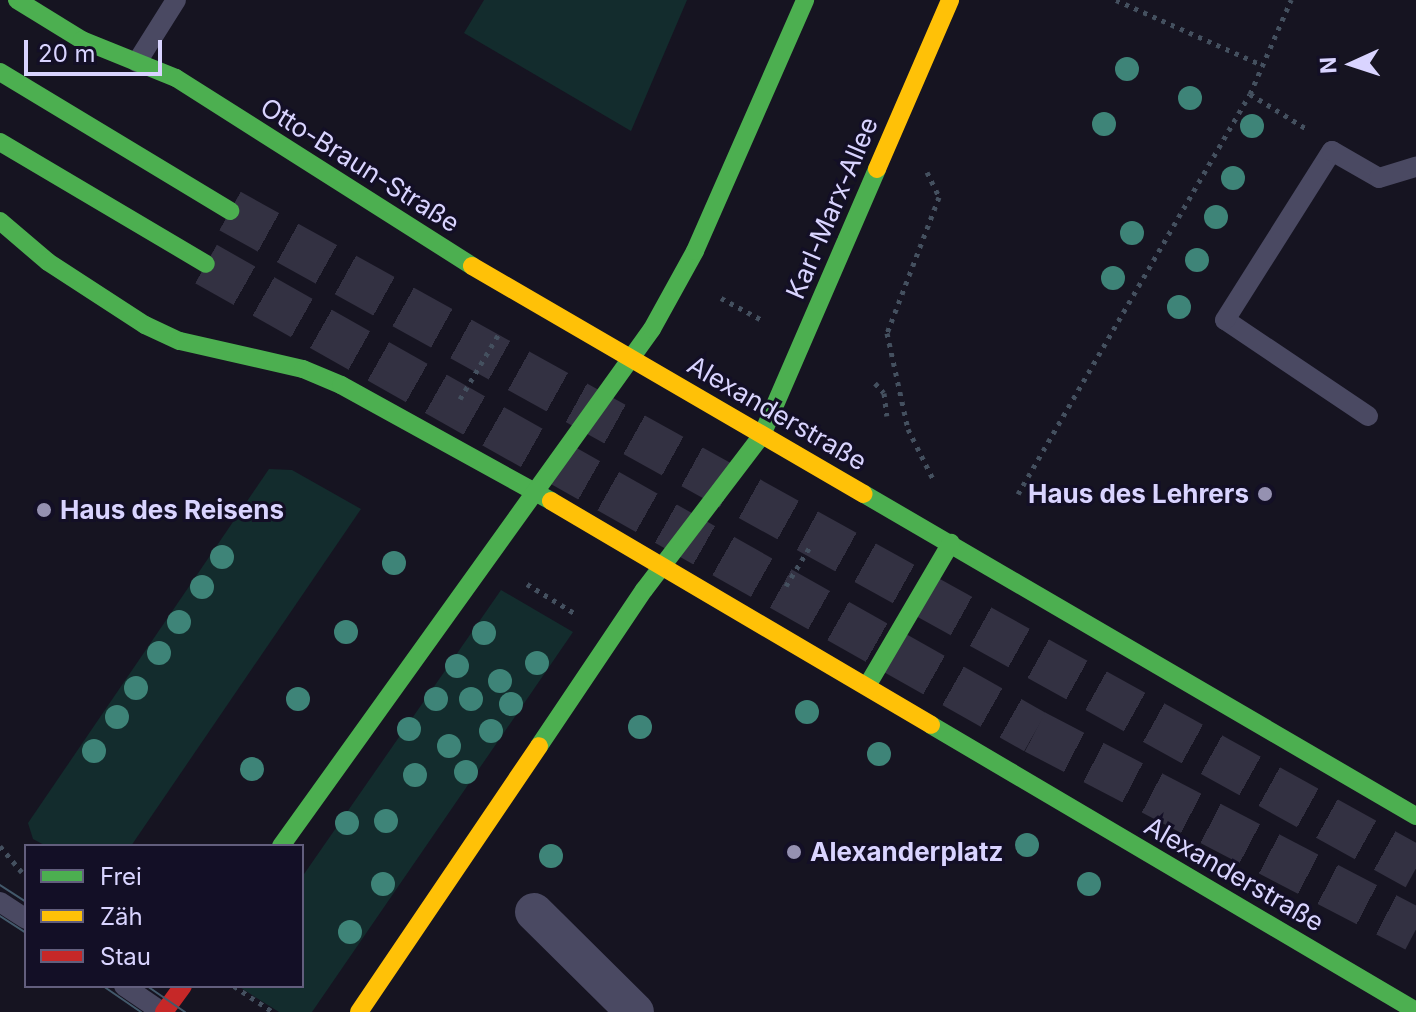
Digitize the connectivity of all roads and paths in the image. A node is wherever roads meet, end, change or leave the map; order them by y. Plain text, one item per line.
1 (17, 0) edge
2 (176, 0) edge
3 (805, 0) edge
4 (950, 0) edge
5 (1116, 0) edge
6 (1291, 0) edge
7 (137, 62) junction
8 (1262, 65) junction
9 (0, 72) edge
10 (900, 116) junction
11 (0, 142) edge
12 (1416, 167) edge
13 (230, 211) tunnel mouth
14 (0, 221) edge
15 (206, 264) tunnel mouth
16 (721, 298) dead end
17 (507, 321) dead end
18 (768, 323) dead end
19 (631, 358) junction
20 (875, 383) dead end
21 (455, 405) dead end
22 (887, 416) dead end
23 (1368, 416) dead end
24 (762, 435) junction
25 (935, 482) dead end
26 (535, 492) junction
27 (1018, 494) dead end
28 (951, 543) junction
29 (811, 545) dead end
30 (661, 567) junction
31 (524, 582) dead end
32 (780, 597) dead end
33 (582, 617) dead end
34 (867, 686) junction
35 (1416, 816) edge
36 (282, 844) edge
37 (0, 846) edge
38 (24, 873) edge
39 (0, 902) edge
40 (534, 912) dead end
41 (24, 918) edge
42 (127, 988) edge
43 (181, 988) edge
44 (237, 988) edge
45 (1416, 1011) edge
46 (163, 1012) edge
47 (273, 1012) edge
48 (359, 1012) edge
49 (635, 1012) edge

1 - 7 main road, Otto-Braun-Straße
2 - 7 lane
3 - 19 main road
4 - 10 main road, Karl-Marx-Allee
5 - 8 path
6 - 8 path
7 - 19 main road, Otto-Braun-Straße
8 - 27 path
9 - 13 main road
10 - 24 main road, Karl-Marx-Allee
10 - 25 path
11 - 15 main road
12 - 23 lane
14 - 26 main road
16 - 18 path
17 - 21 path
19 - 24 main road, Alexanderstraße
19 - 26 main road
20 - 22 path
24 - 28 main road, Alexanderstraße
24 - 30 main road, Karl-Marx-Allee
26 - 30 main road, Alexanderstraße
26 - 36 main road
28 - 34 main road
28 - 35 main road, Alexanderstraße
29 - 32 path
30 - 34 main road, Alexanderstraße
30 - 48 main road
31 - 33 path
34 - 45 main road, Alexanderstraße
37 - 38 path
39 - 41 lane
40 - 49 street
42 - 46 lane
43 - 46 main road
44 - 47 path

